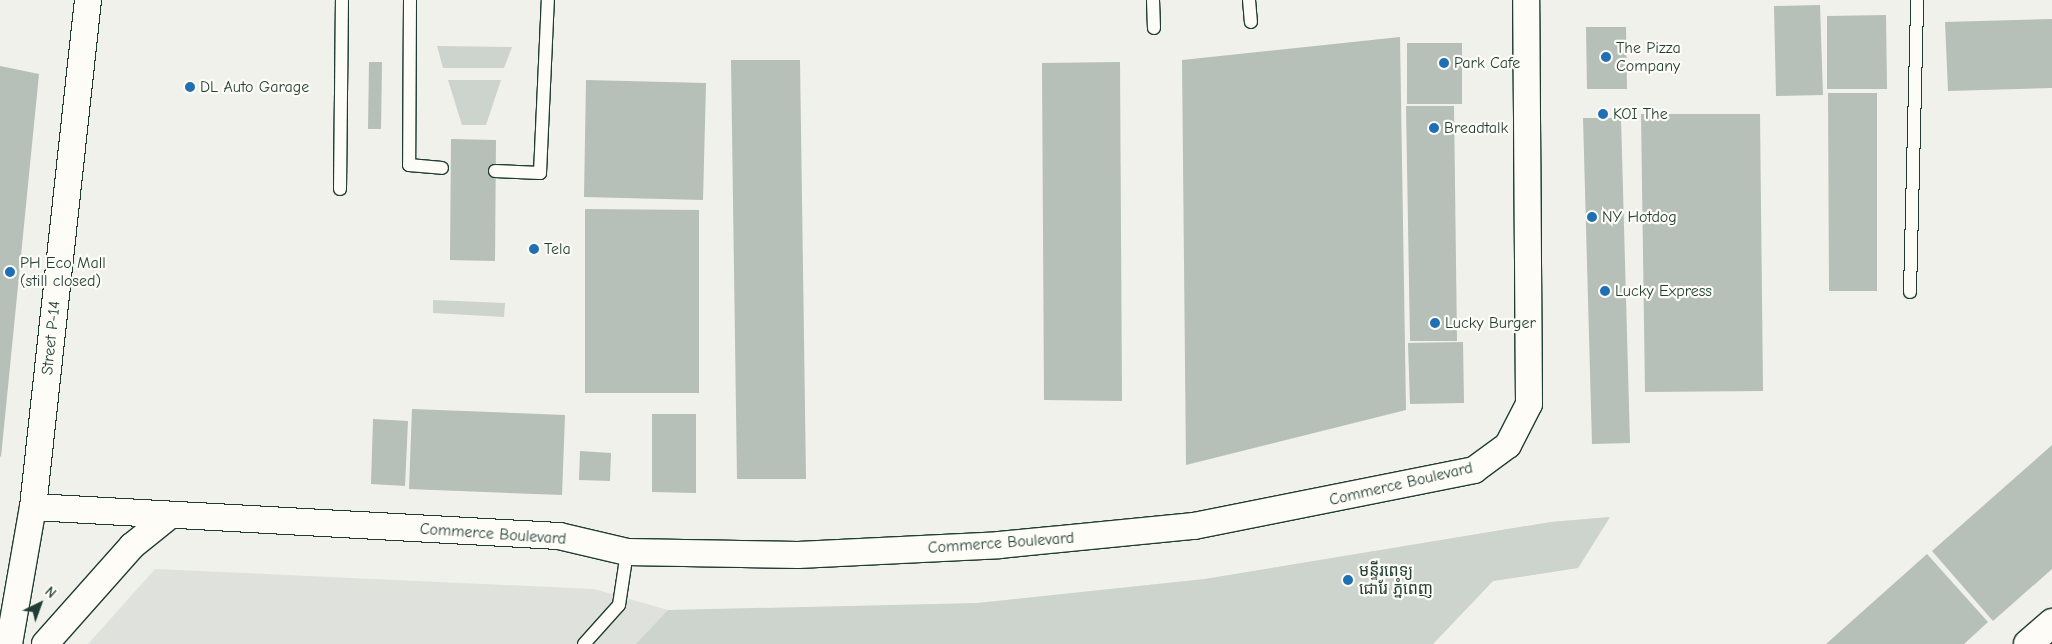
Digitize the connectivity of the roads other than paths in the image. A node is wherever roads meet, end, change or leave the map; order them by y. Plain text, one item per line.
1 (88, 0) edge
2 (342, 0) edge
3 (410, 0) edge
4 (548, 0) edge
5 (1153, 0) edge
6 (1249, 0) edge
7 (1526, 0) edge
8 (1917, 0) edge
9 (1251, 22) dead end
10 (1154, 28) dead end
11 (442, 168) dead end
12 (495, 171) dead end
13 (340, 190) dead end
14 (1910, 292) dead end
15 (33, 507) junction
16 (169, 516) junction
17 (627, 552) junction
18 (2052, 623) edge
19 (9, 644) edge
20 (46, 644) edge
21 (584, 644) edge
22 (2028, 644) edge

1 - 15 street, Street P-14
2 - 13 lane
3 - 11 lane
4 - 12 lane
5 - 10 lane
6 - 9 lane
7 - 17 street, Commerce Boulevard
8 - 14 lane
15 - 16 street, Commerce Boulevard
15 - 19 street, Street P-14
16 - 17 street, Commerce Boulevard
16 - 20 street
17 - 21 lane
18 - 22 street

